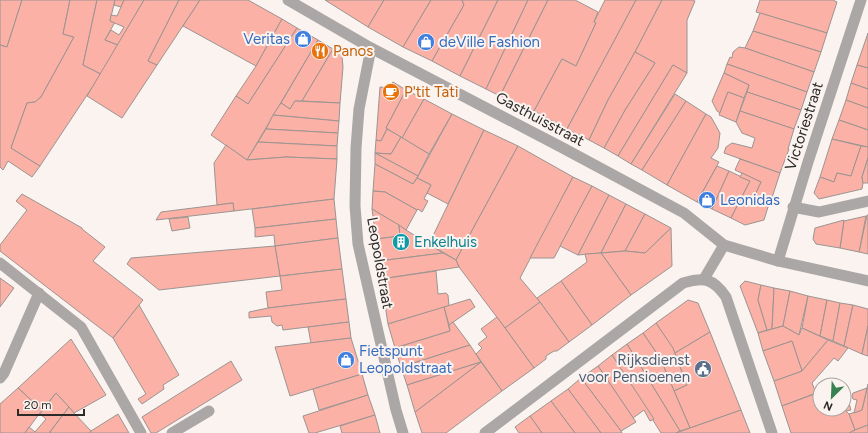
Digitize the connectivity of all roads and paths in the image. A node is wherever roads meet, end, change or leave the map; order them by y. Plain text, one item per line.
1 (288, 0) edge
2 (861, 0) edge
3 (371, 48) junction
4 (868, 200) edge
5 (793, 207) junction
6 (724, 245) junction
7 (778, 261) junction
8 (0, 263) edge
9 (704, 279) junction
10 (868, 281) edge
11 (39, 293) junction
12 (0, 378) edge
13 (209, 411) dead end
14 (140, 433) edge
15 (172, 433) edge
16 (403, 433) edge
17 (485, 433) edge
18 (772, 433) edge

1 - 3 street, Gasthuisstraat
2 - 5 street, Victoriestraat
3 - 6 street, Gasthuisstraat
3 - 16 street, Leopoldstraat
4 - 5 street
5 - 7 street, Victoriestraat
6 - 7 street, Gasthuisstraat
6 - 9 street
7 - 10 street, Gasthuisstraat
8 - 11 street
9 - 17 street
9 - 18 street
11 - 12 street
11 - 14 street
13 - 15 street

